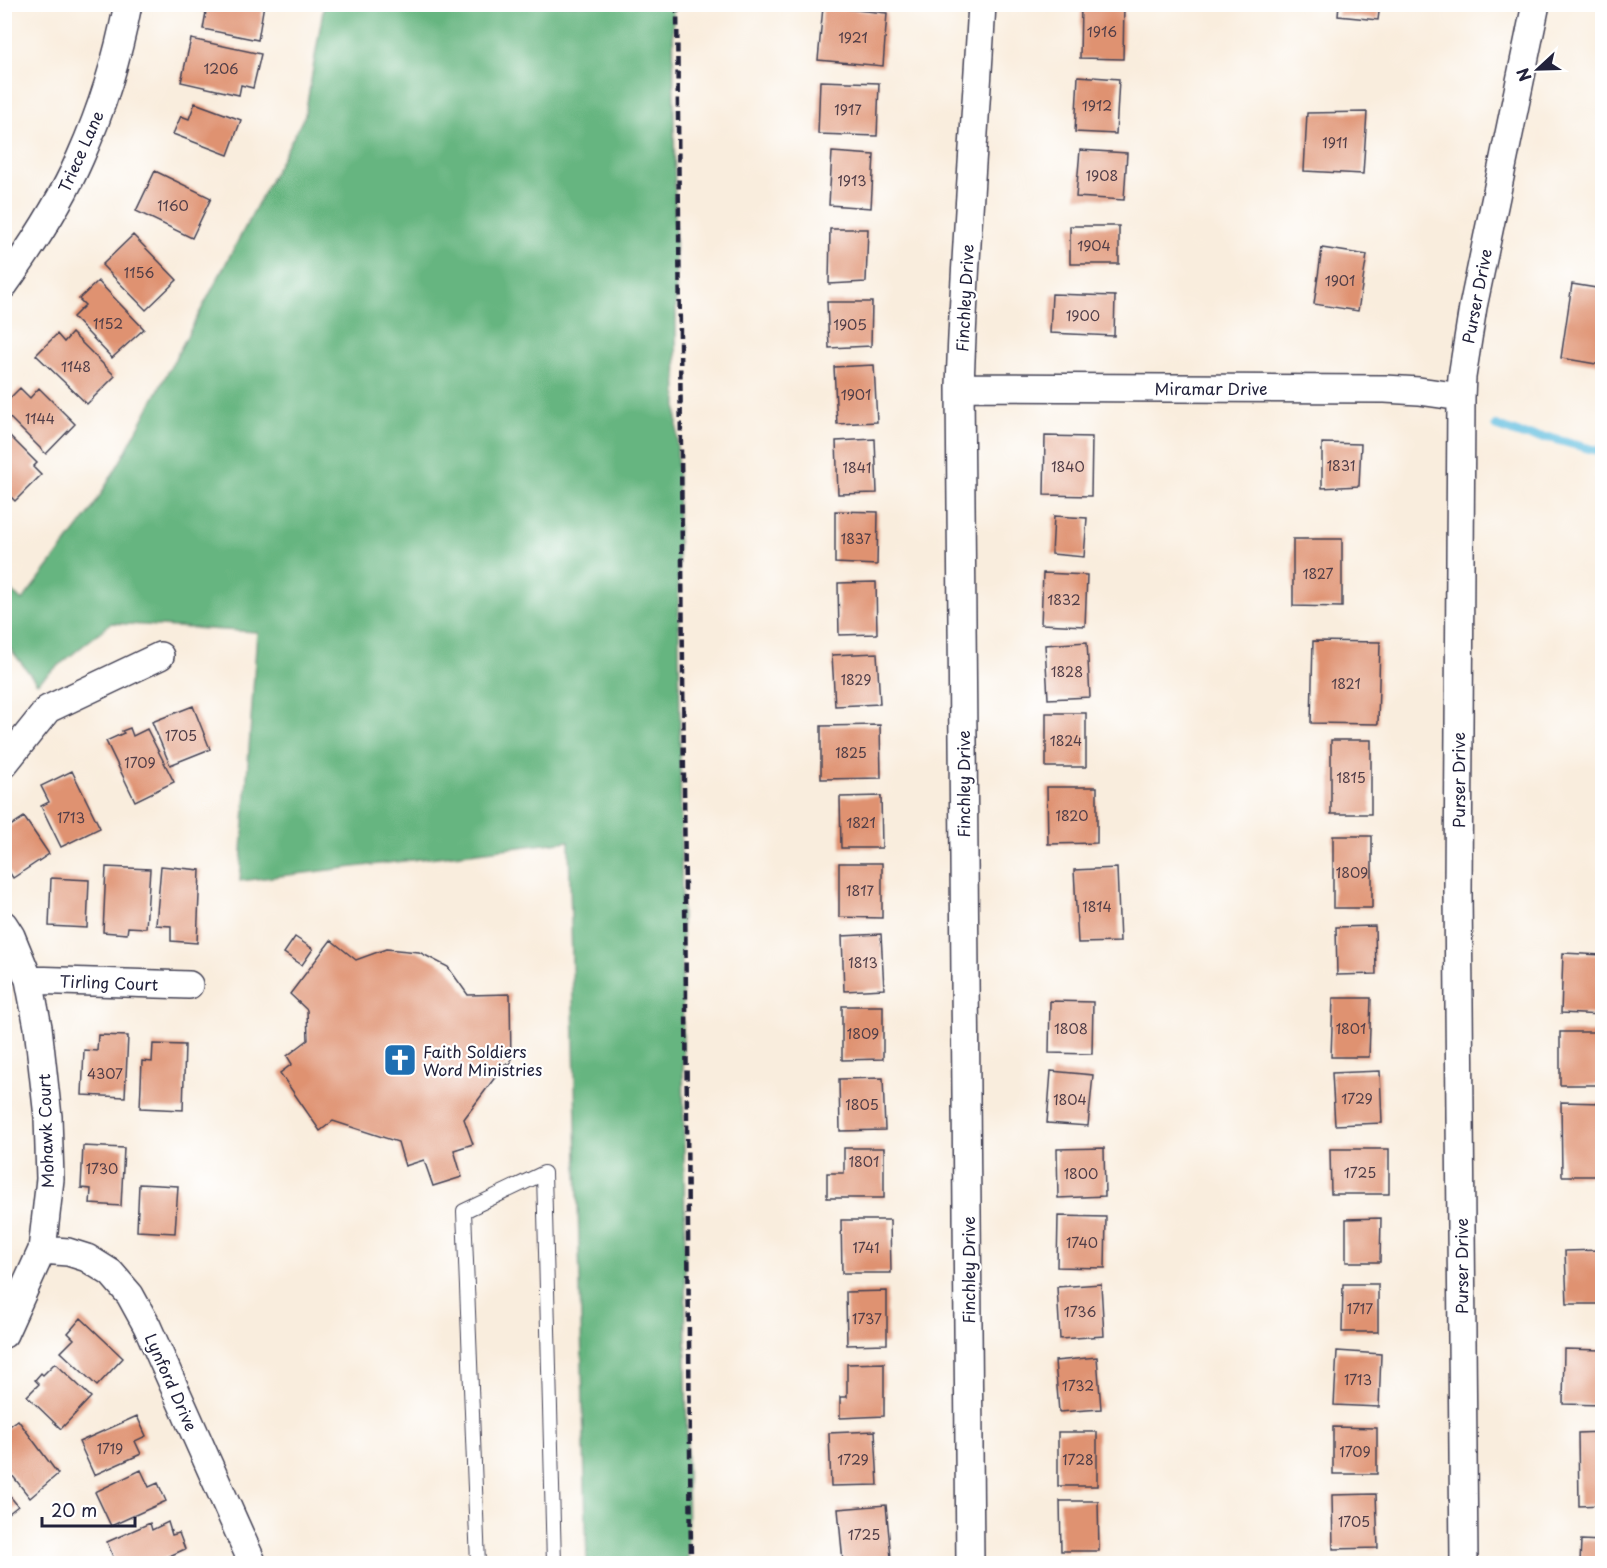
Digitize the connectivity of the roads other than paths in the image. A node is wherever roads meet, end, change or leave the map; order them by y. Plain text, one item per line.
1 (128, 4) edge
2 (982, 4) edge
3 (1536, 4) edge
4 (4, 285) edge
5 (960, 387) junction
6 (1461, 397) junction
7 (160, 656) dead end
8 (4, 764) edge
9 (4, 925) edge
10 (29, 980) junction
11 (189, 985) dead end
12 (42, 1250) junction
13 (4, 1334) edge
14 (254, 1563) edge
15 (478, 1563) edge
16 (554, 1563) edge
17 (970, 1563) edge
18 (1464, 1563) edge

1 - 4 street, Triece Lane
2 - 5 street, Finchley Drive
3 - 6 street, Purser Drive
5 - 6 street, Miramar Drive
5 - 17 street, Finchley Drive
6 - 18 street, Purser Drive
7 - 8 street
9 - 10 street, Mohawk Court
10 - 11 street, Tirling Court
10 - 12 street, Mohawk Court
12 - 13 street, Mohawk Court
12 - 14 street, Lynford Drive
15 - 16 lane

